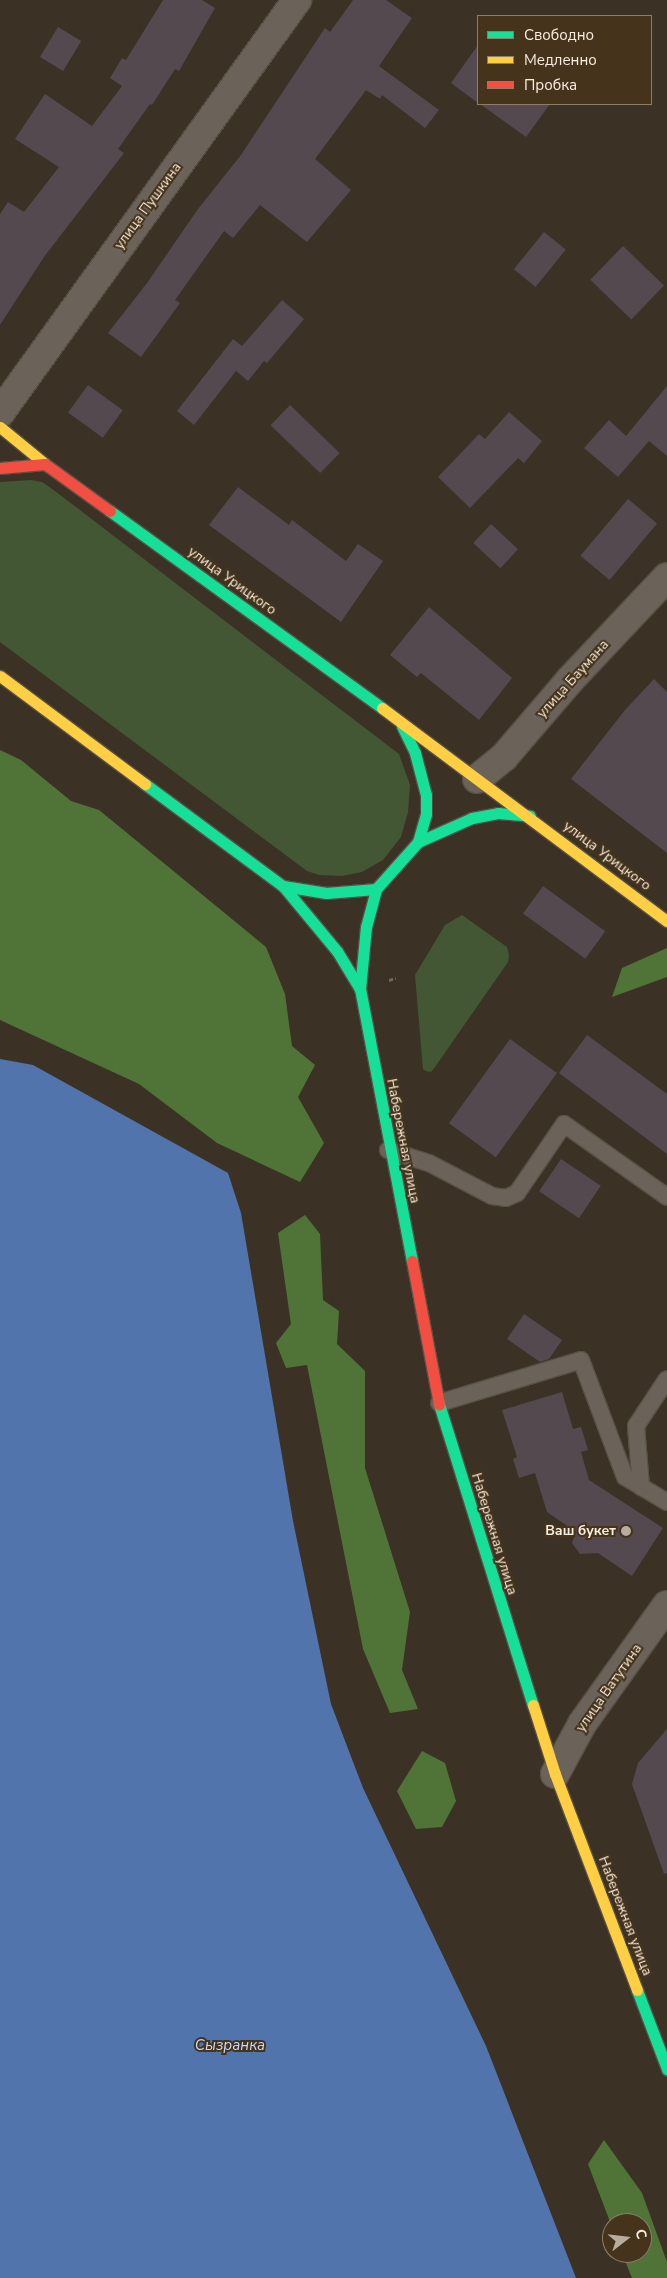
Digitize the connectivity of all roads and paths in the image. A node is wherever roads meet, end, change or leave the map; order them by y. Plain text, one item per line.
1 (297, 0) edge
2 (0, 413) edge
3 (0, 427) edge
4 (45, 464) junction
5 (0, 468) edge
6 (667, 577) edge
7 (0, 676) edge
8 (401, 723) junction
9 (478, 779) junction
10 (530, 816) junction
11 (418, 842) junction
12 (283, 886) junction
13 (376, 889) junction
14 (667, 921) edge
15 (360, 989) junction
16 (388, 1150) junction
17 (667, 1197) edge
18 (667, 1379) edge
19 (439, 1403) junction
20 (641, 1487) junction
21 (667, 1502) edge
22 (667, 1605) edge
23 (555, 1774) junction
24 (667, 2069) edge

1 - 2 street, улица Пушкина
3 - 4 main road, улица Урицкого
4 - 5 main road
4 - 8 main road, улица Урицкого
6 - 9 street, улица Баумана
7 - 12 main road
8 - 9 main road, улица Урицкого
8 - 11 main road
9 - 10 main road, улица Урицкого
10 - 11 main road
10 - 14 main road, улица Урицкого
11 - 13 main road
12 - 13 main road
12 - 15 main road
13 - 15 main road
15 - 16 main road, Набережная улица
16 - 17 lane
16 - 19 main road, Набережная улица
18 - 20 lane
19 - 20 lane
19 - 23 main road, Набережная улица
20 - 21 lane
22 - 23 street, улица Ватутина
23 - 24 main road, Набережная улица

